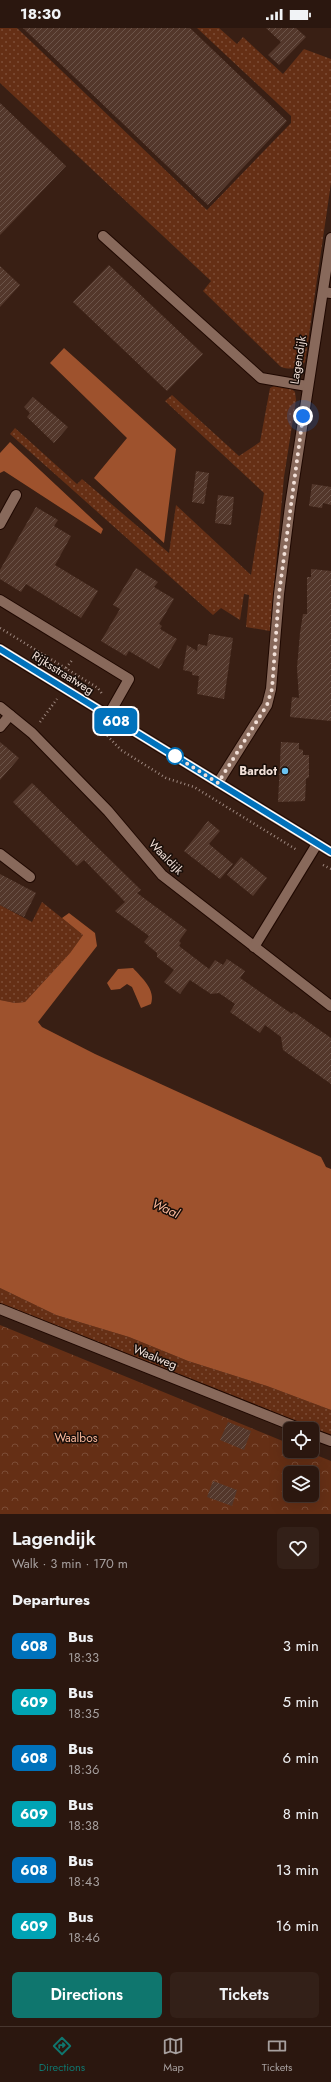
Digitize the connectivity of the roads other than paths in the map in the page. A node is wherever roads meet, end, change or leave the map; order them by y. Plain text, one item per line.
1 (103, 236) dead end
2 (331, 238) edge
3 (327, 293) edge
4 (307, 386) junction
5 (16, 494) dead end
6 (0, 524) edge
7 (0, 600) edge
8 (0, 649) edge
9 (0, 707) edge
10 (10, 715) junction
11 (108, 716) junction
12 (0, 727) edge
13 (218, 783) junction
14 (317, 844) junction
15 (331, 852) edge
16 (0, 854) edge
17 (30, 877) dead end
18 (254, 947) junction
19 (331, 1006) edge
20 (0, 1309) edge
21 (283, 1422) edge
22 (319, 1437) edge
23 (331, 1441) edge

1 - 4 street
2 - 3 street, Lagendijk
3 - 4 street, Lagendijk
4 - 13 street, Lagendijk
5 - 6 street
7 - 11 street
8 - 11 street, Rijksstraatweg
9 - 10 street, Waaldijk
10 - 12 street
10 - 18 street, Waaldijk
11 - 13 street, Rijksstraatweg
13 - 14 street, Rijksstraatweg
14 - 15 street, Rijksstraatweg
14 - 18 street
16 - 17 street
18 - 19 street, Waaldijk
20 - 21 street, Waalweg
22 - 23 street

